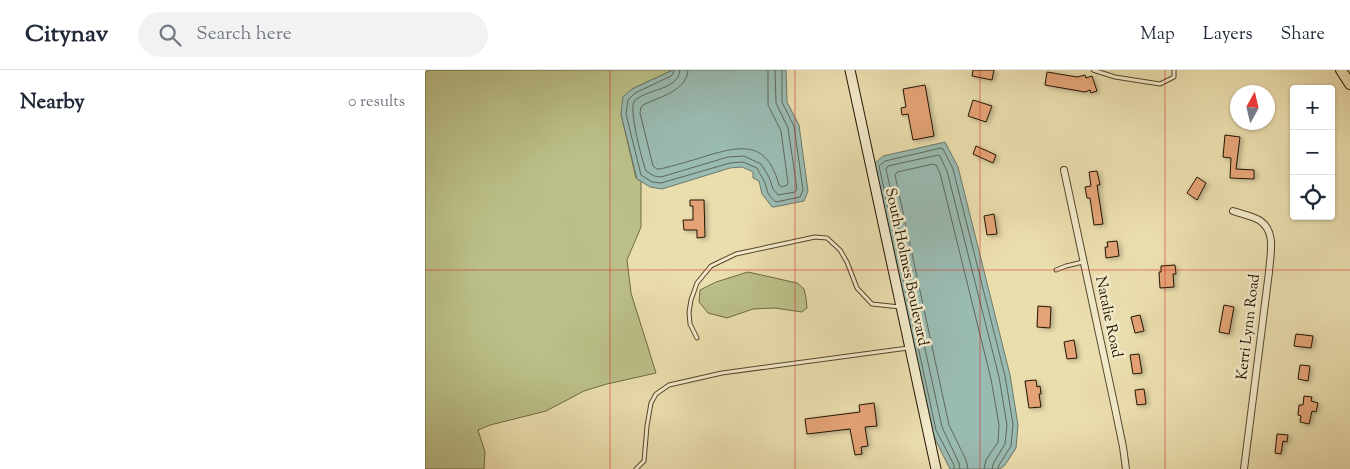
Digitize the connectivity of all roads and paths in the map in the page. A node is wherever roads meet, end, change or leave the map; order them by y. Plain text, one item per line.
1 (850, 70) edge
2 (1093, 70) edge
3 (1174, 70) edge
4 (1341, 70) edge
5 (1350, 84) edge
6 (1064, 170) dead end
7 (1233, 211) dead end
8 (1084, 262) junction
9 (1056, 270) dead end
10 (900, 308) junction
11 (697, 338) dead end
12 (909, 348) junction
13 (636, 469) edge
14 (935, 469) edge
15 (1125, 469) edge
16 (1244, 469) edge

1 - 10 main road, South Holmes Boulevard
2 - 3 lane
4 - 5 main road
6 - 8 street, Natalie Road
7 - 16 street, Kerri Lynn Road
8 - 9 lane
8 - 15 street, Natalie Road
10 - 11 lane
10 - 12 main road, South Holmes Boulevard
12 - 13 lane
12 - 14 main road, South Holmes Boulevard

